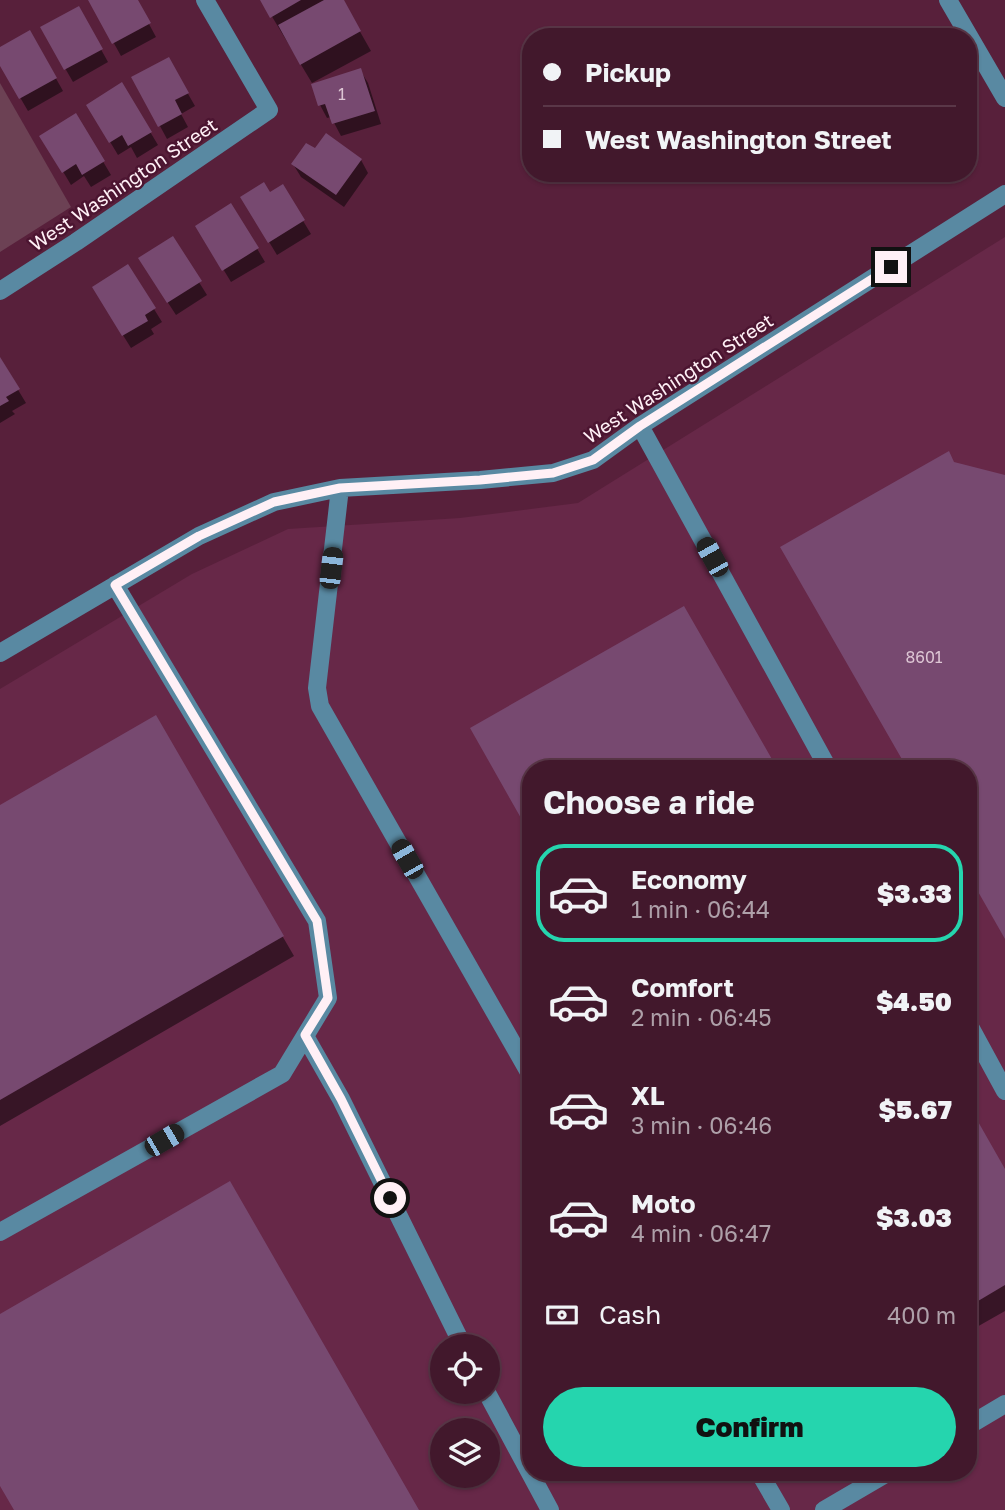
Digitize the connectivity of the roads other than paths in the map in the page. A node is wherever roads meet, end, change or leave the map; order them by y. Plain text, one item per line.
1 (205, 0) edge
2 (948, 0) edge
3 (964, 28) edge
4 (977, 50) edge
5 (1005, 99) edge
6 (1005, 194) edge
7 (0, 291) edge
8 (640, 426) junction
9 (340, 488) junction
10 (115, 585) junction
11 (0, 653) edge
12 (824, 760) edge
13 (305, 1035) junction
14 (977, 1040) edge
15 (522, 1059) edge
16 (1005, 1091) edge
17 (0, 1232) edge
18 (457, 1334) edge
19 (493, 1404) edge
20 (1005, 1404) edge
21 (977, 1421) edge
22 (522, 1458) edge
23 (534, 1481) edge
24 (764, 1481) edge
25 (874, 1481) edge
26 (550, 1510) edge
27 (781, 1510) edge
28 (824, 1510) edge

1 - 7 street, West Washington Street
2 - 3 street
4 - 5 street
6 - 8 street, West Washington Street
8 - 9 street, West Washington Street
8 - 12 street
9 - 10 street, West Washington Street
9 - 15 street
10 - 11 street, West Washington Street
10 - 13 street
13 - 17 street
13 - 18 street
14 - 16 street
19 - 22 street
20 - 21 street
23 - 26 street
24 - 27 street
25 - 28 street

